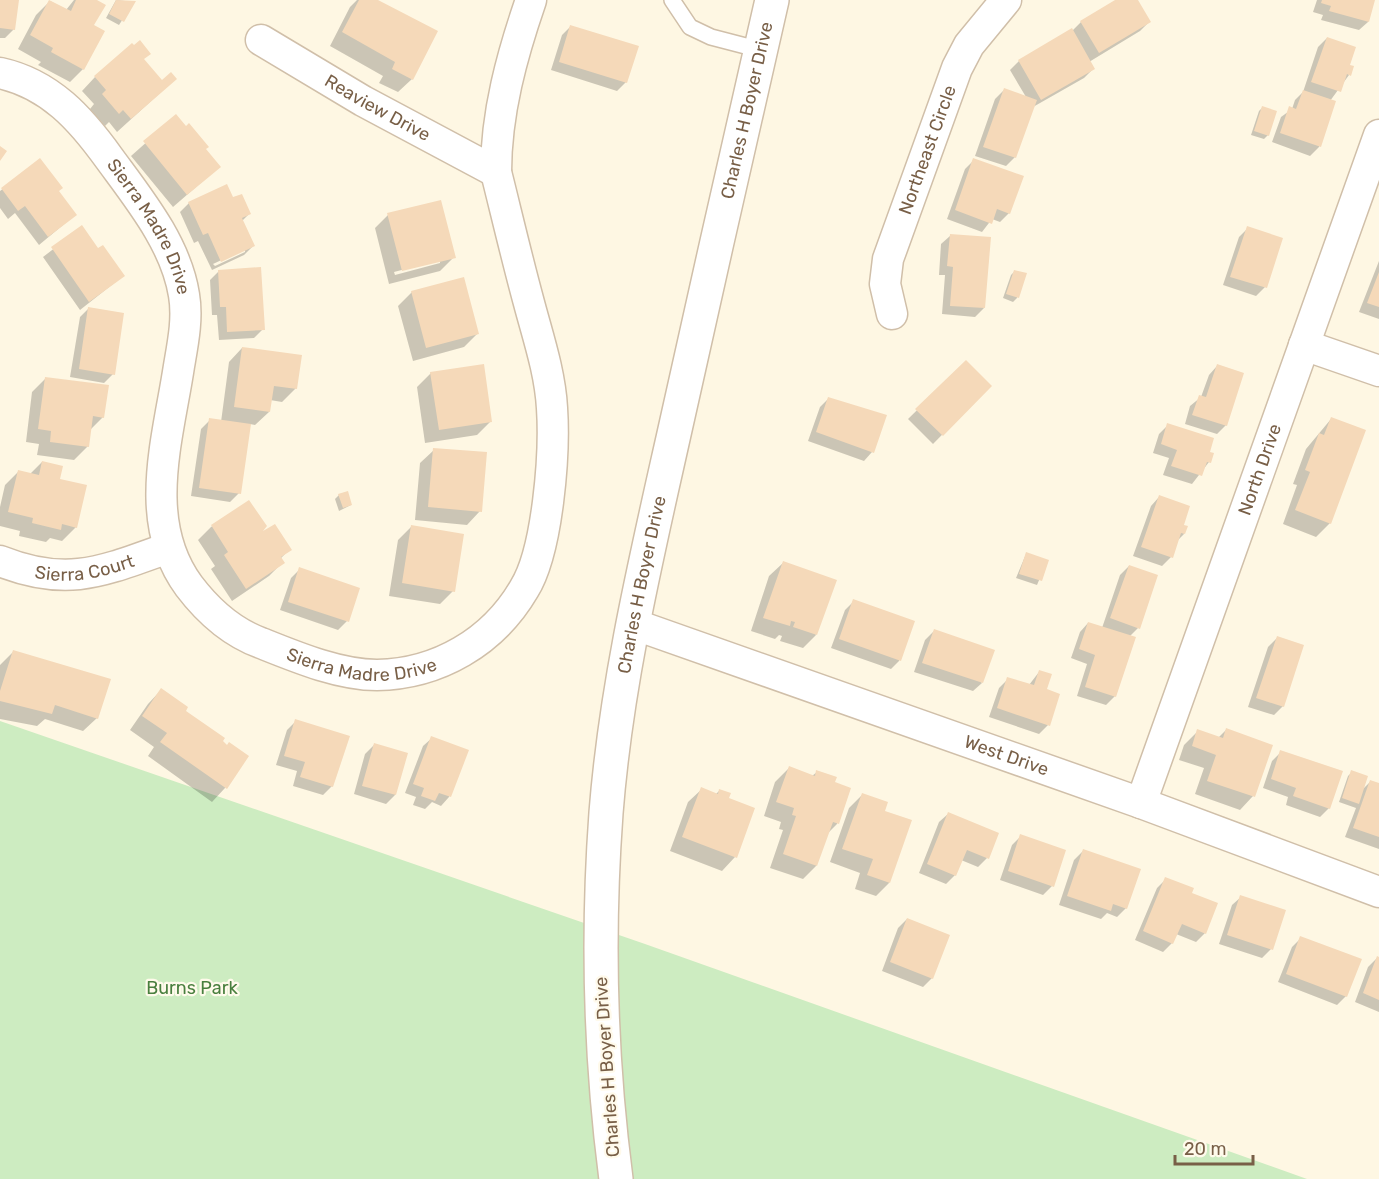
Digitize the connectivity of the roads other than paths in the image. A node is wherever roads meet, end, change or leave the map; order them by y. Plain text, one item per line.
1 (531, 0) edge
2 (672, 0) edge
3 (772, 0) edge
4 (1006, 0) edge
5 (261, 40) dead end
6 (761, 50) junction
7 (0, 73) edge
8 (1379, 135) edge
9 (496, 172) junction
10 (892, 314) dead end
11 (1304, 345) junction
12 (1379, 371) edge
13 (168, 548) junction
14 (0, 561) edge
15 (633, 624) junction
16 (1141, 803) junction
17 (1379, 892) edge
18 (616, 1179) edge

1 - 9 street, Sierra Madre Drive
2 - 6 lane
3 - 6 street, Charles H Boyer Drive
4 - 10 street, Northeast Circle
5 - 9 street, Reaview Drive
6 - 15 street, Charles H Boyer Drive
7 - 13 street, Sierra Madre Drive
8 - 11 street, North Drive
9 - 13 street, Sierra Madre Drive
11 - 12 street
11 - 16 street, North Drive
13 - 14 street, Sierra Court
15 - 16 street, West Drive
15 - 18 street, Charles H Boyer Drive
16 - 17 street, West Drive

